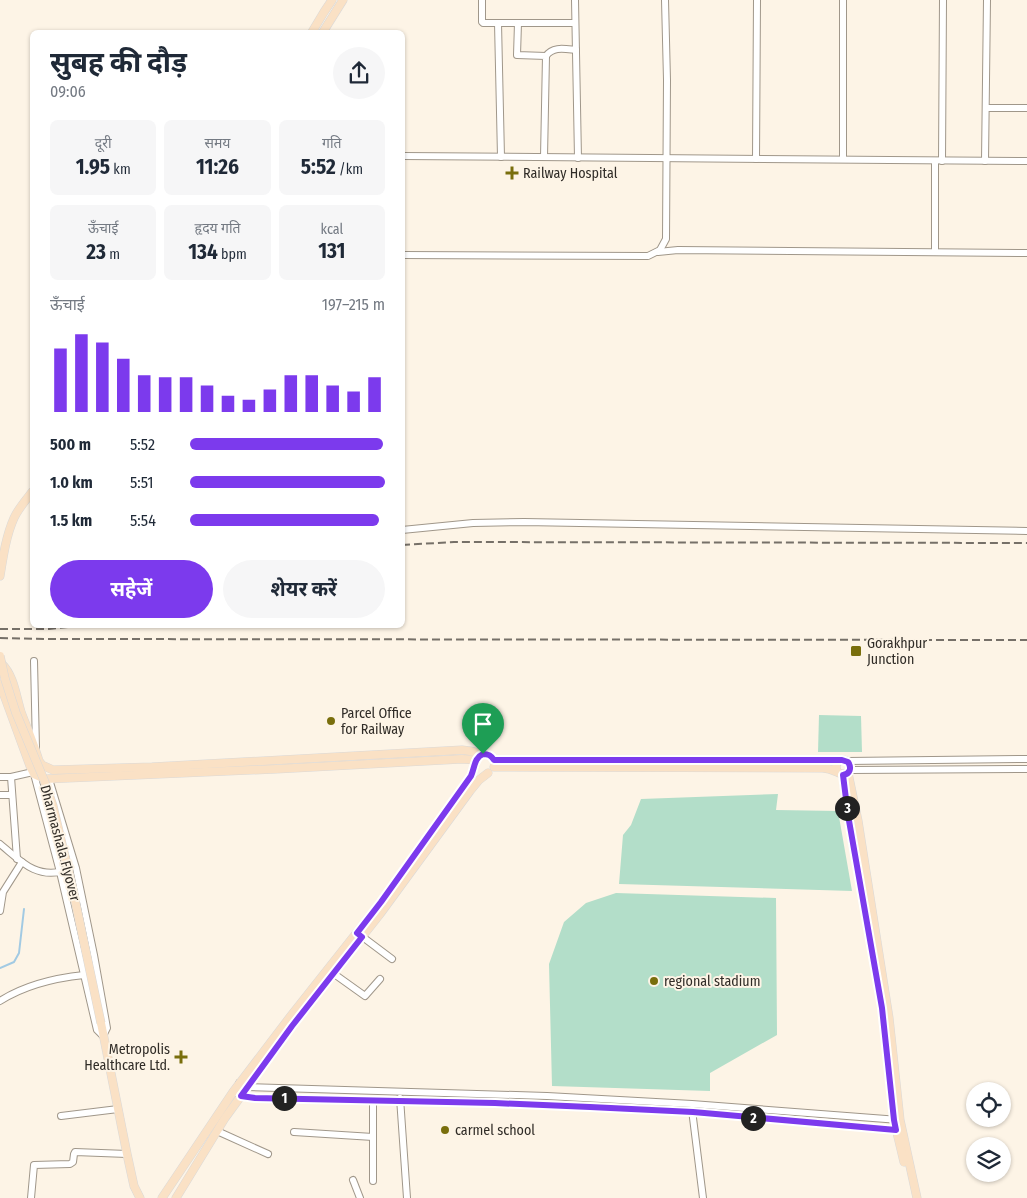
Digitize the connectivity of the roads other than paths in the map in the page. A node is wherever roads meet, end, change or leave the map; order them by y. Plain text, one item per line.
1 (332, 0) edge
2 (343, 0) edge
3 (482, 0) edge
4 (574, 0) edge
5 (665, 0) edge
6 (757, 0) edge
7 (842, 0) edge
8 (943, 0) edge
9 (987, 0) edge
10 (498, 23) junction
11 (518, 23) junction
12 (575, 23) junction
13 (313, 30) edge
14 (323, 30) edge
15 (576, 50) junction
16 (546, 56) junction
17 (986, 108) junction
18 (1027, 108) edge
19 (405, 156) edge
20 (501, 157) junction
21 (544, 157) junction
22 (578, 158) junction
23 (666, 159) junction
24 (756, 159) junction
25 (843, 159) junction
26 (938, 161) junction
27 (985, 161) junction
28 (1027, 161) edge
29 (657, 252) junction
30 (935, 252) junction
31 (1027, 253) edge
32 (405, 255) edge
33 (30, 494) edge
34 (405, 531) edge
35 (1027, 531) edge
36 (0, 576) edge
37 (0, 656) edge
38 (34, 661) dead end
39 (0, 663) edge
40 (0, 684) edge
41 (36, 751) junction
42 (483, 754) junction
43 (1027, 759) edge
44 (845, 761) junction
45 (476, 763) junction
46 (492, 767) junction
47 (1027, 770) edge
48 (33, 773) junction
49 (845, 773) junction
50 (0, 777) edge
51 (11, 777) junction
52 (49, 779) junction
53 (0, 795) edge
54 (12, 795) junction
55 (0, 844) edge
56 (19, 860) junction
57 (76, 868) junction
58 (60, 872) junction
59 (1, 891) edge
60 (0, 911) edge
61 (359, 935) junction
62 (392, 959) dead end
63 (330, 971) junction
64 (84, 975) junction
65 (380, 980) dead end
66 (0, 1001) edge
67 (103, 1036) junction
68 (239, 1083) junction
69 (248, 1087) junction
70 (233, 1092) junction
71 (399, 1092) junction
72 (241, 1096) junction
73 (373, 1100) junction
74 (400, 1101) junction
75 (640, 1101) junction
76 (692, 1104) junction
77 (118, 1109) junction
78 (640, 1110) junction
79 (693, 1112) junction
80 (61, 1116) dead end
81 (897, 1120) junction
82 (899, 1130) junction
83 (217, 1131) junction
84 (294, 1132) dead end
85 (373, 1137) junction
86 (127, 1154) junction
87 (268, 1154) dead end
88 (353, 1180) dead end
89 (373, 1181) dead end
90 (134, 1186) junction
91 (31, 1198) edge
92 (134, 1198) edge
93 (140, 1198) edge
94 (162, 1198) edge
95 (176, 1198) edge
96 (360, 1198) edge
97 (407, 1198) edge
98 (703, 1198) edge
99 (912, 1198) edge
100 (917, 1198) edge

1 - 13 main road
2 - 14 main road
3 - 10 street
4 - 12 street
5 - 23 street
6 - 24 street
7 - 25 street
8 - 26 street
9 - 17 street
10 - 11 street
10 - 20 street
11 - 12 street
11 - 16 street
12 - 15 street
15 - 16 street
15 - 22 street
16 - 21 street
17 - 18 street
17 - 27 street
19 - 20 street
20 - 21 street
21 - 22 street
22 - 23 street
23 - 24 street
23 - 29 street
24 - 25 street
25 - 26 street
26 - 27 street
26 - 30 street
27 - 28 street
29 - 30 street
29 - 32 street
30 - 31 street
33 - 36 main road
34 - 35 street
37 - 67 main road, Dharmashala Flyover, bridge
38 - 41 street
39 - 41 main road
40 - 48 main road
41 - 42 main road
42 - 45 main road
42 - 46 main road
43 - 44 street
44 - 46 main road
44 - 49 main road
44 - 49 main road
45 - 46 main road
45 - 52 main road
45 - 61 main road
46 - 49 main road
46 - 61 main road
47 - 49 street
48 - 51 street
48 - 52 main road
48 - 58 street
49 - 81 main road
50 - 51 street
51 - 54 street
52 - 57 street
53 - 54 street
54 - 56 street
55 - 56 street
56 - 58 street
56 - 59 street
57 - 58 street
57 - 67 street
58 - 64 street
59 - 60 street
61 - 62 street
61 - 63 main road
63 - 65 street
63 - 68 main road
63 - 69 main road
64 - 66 street
64 - 67 street
67 - 77 main road, Dharmashala Flyover
68 - 69 street
68 - 70 main road
69 - 71 street
69 - 72 main road
70 - 72 street
70 - 94 main road
71 - 74 street
71 - 75 street
72 - 73 street
72 - 83 main road
73 - 74 street
73 - 85 street
74 - 78 street
74 - 97 street
75 - 76 street
75 - 78 street
76 - 79 street
76 - 81 street
77 - 80 street
77 - 86 main road, Dharmashala Flyover
78 - 79 street
79 - 82 street
79 - 98 street
81 - 82 main road
82 - 99 main road
82 - 100 main road
83 - 87 street
83 - 95 main road
84 - 85 street
85 - 89 street
86 - 90 main road, Dharmashala Flyover
86 - 91 street
88 - 96 street
90 - 92 main road
90 - 93 main road

